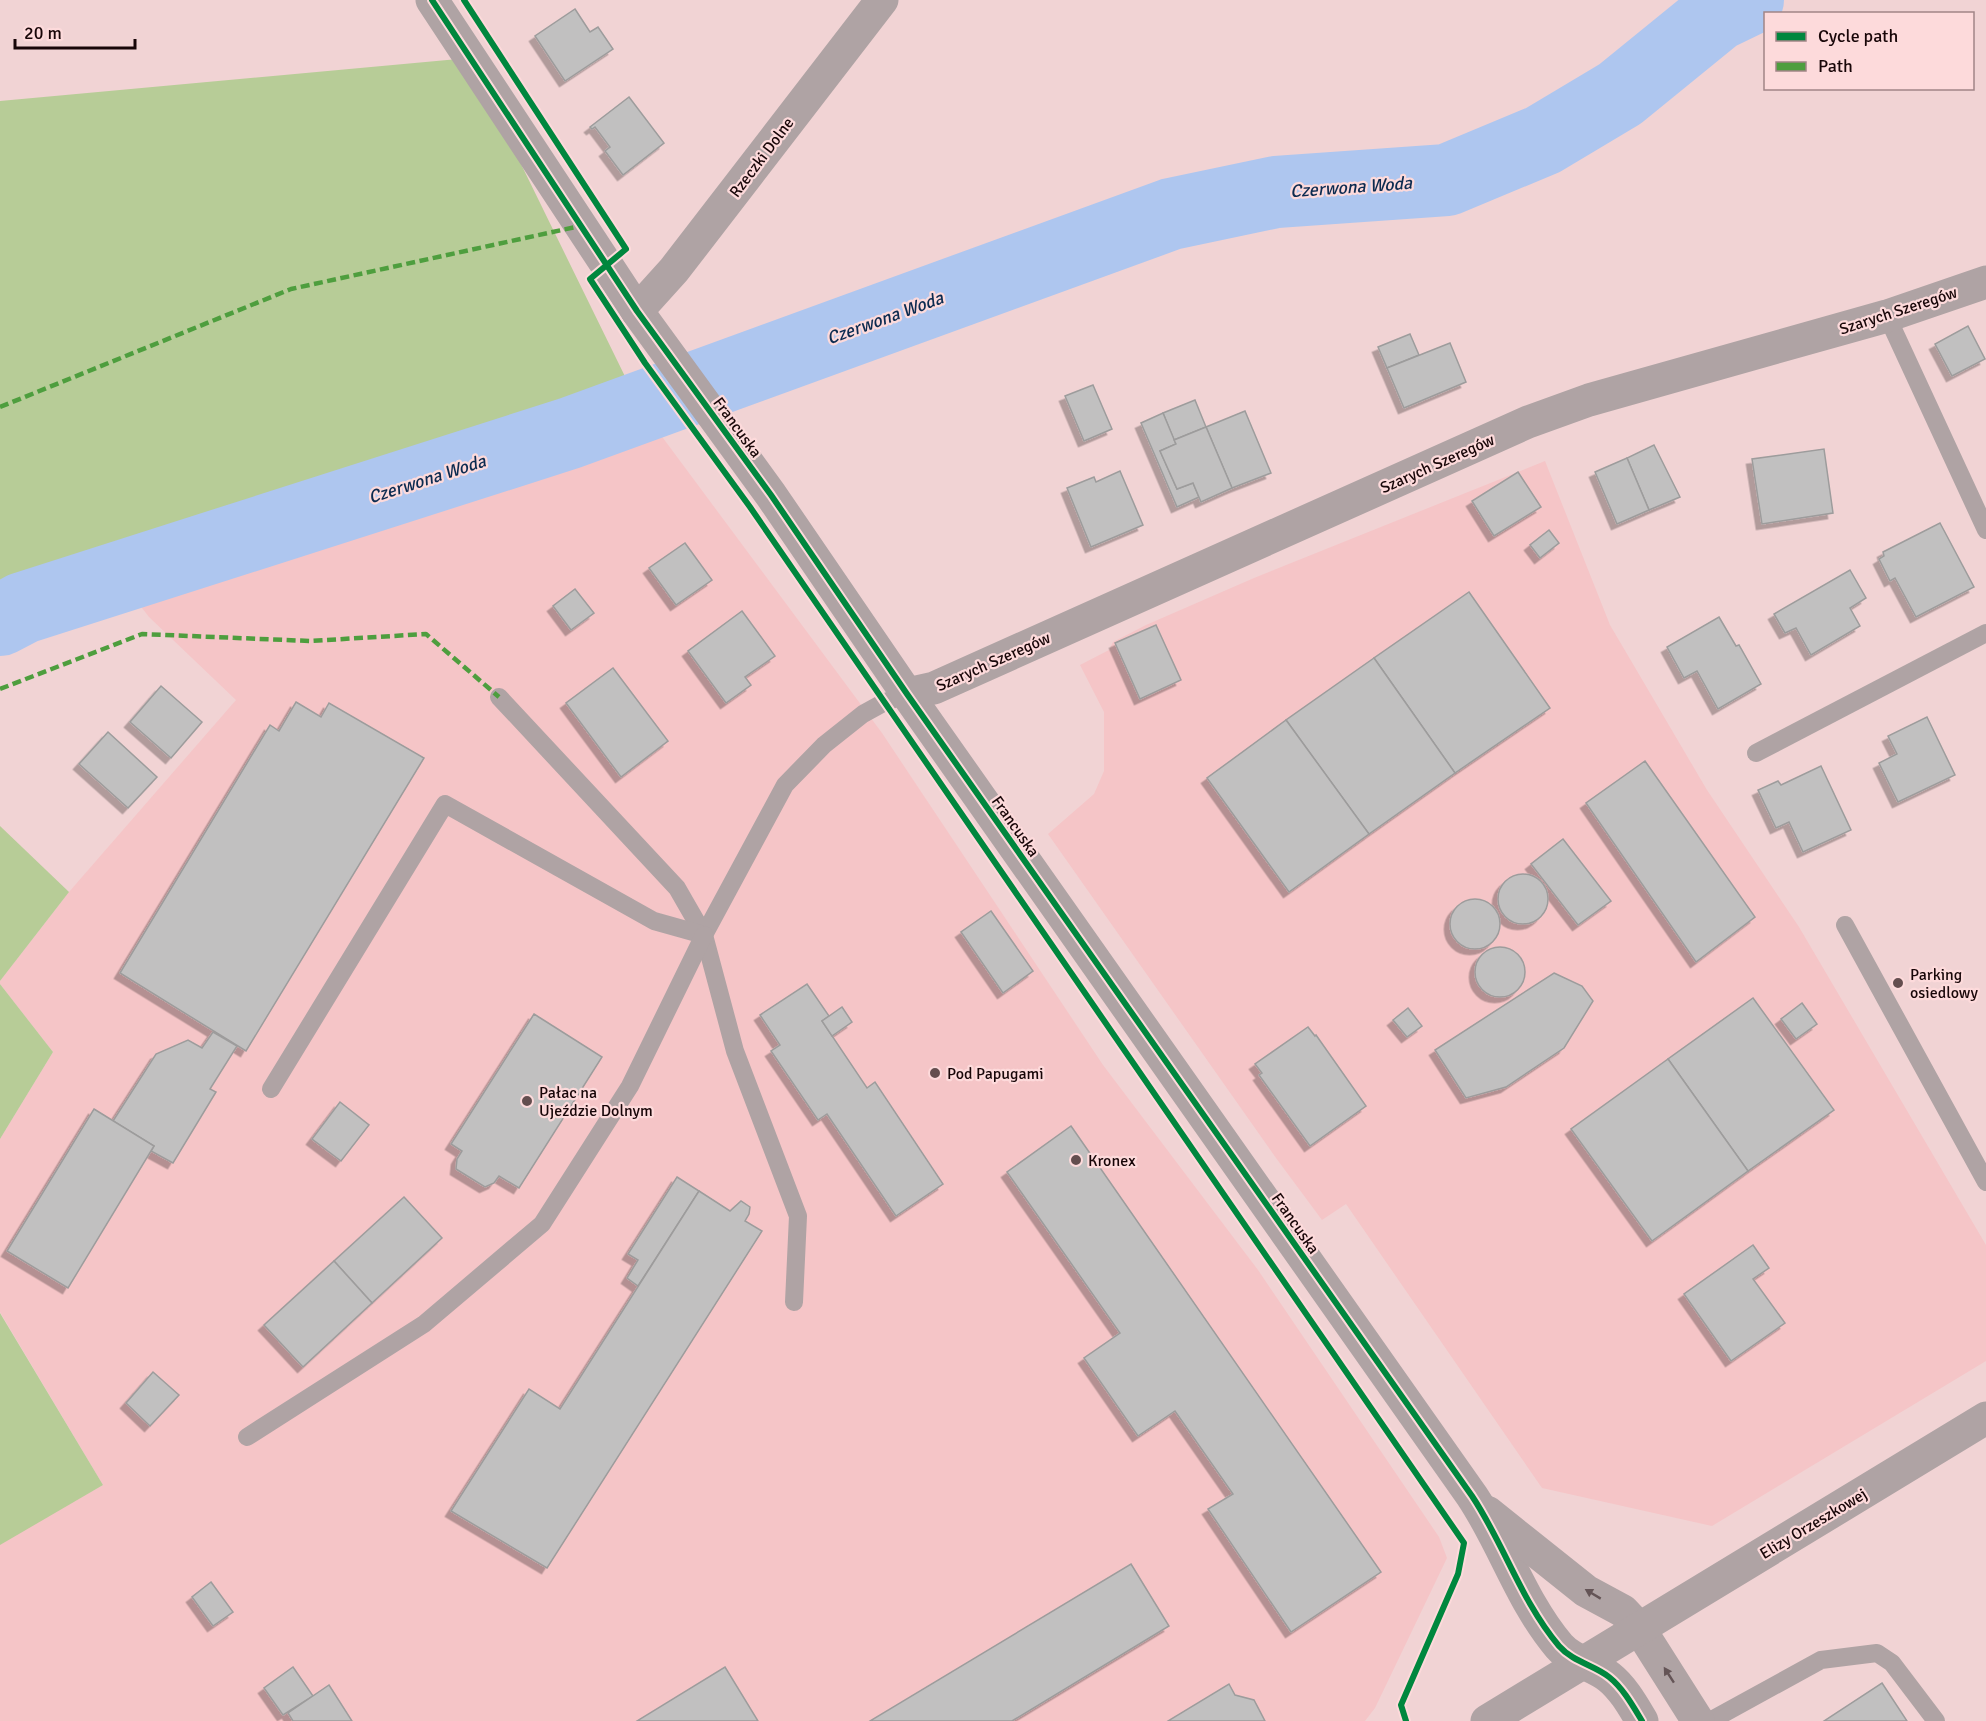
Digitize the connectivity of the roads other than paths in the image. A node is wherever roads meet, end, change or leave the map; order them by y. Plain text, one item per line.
1 (432, 0) edge
2 (882, 0) edge
3 (1986, 282) edge
4 (637, 311) junction
5 (1887, 316) junction
6 (1986, 530) edge
7 (1986, 633) edge
8 (907, 694) junction
9 (499, 697) dead end
10 (1756, 753) dead end
11 (1845, 925) dead end
12 (704, 935) junction
13 (271, 1089) dead end
14 (1986, 1182) edge
15 (794, 1302) dead end
16 (1986, 1418) edge
17 (247, 1437) dead end
18 (1478, 1505) junction
19 (1639, 1629) junction
20 (1581, 1663) junction
21 (1486, 1721) edge
22 (1642, 1721) edge
23 (1698, 1721) edge
24 (1710, 1721) edge
25 (1936, 1721) edge

1 - 4 street, Francuska
2 - 4 street, Rzeczki Dolne
3 - 5 street, Szarych Szeregów
4 - 8 street, Francuska
5 - 6 lane
5 - 8 street, Szarych Szeregów
7 - 10 lane
8 - 12 lane
8 - 18 street, Francuska
9 - 12 lane
11 - 14 lane
12 - 13 lane
12 - 15 lane
12 - 17 lane
16 - 19 street, Elizy Orzeszkowej
19 -> 18 street, Francuska
18 - 20 street, Francuska
19 - 20 street, Elizy Orzeszkowej
23 -> 19 street
20 - 21 street, Elizy Orzeszkowej
20 - 22 street
24 - 25 lane

